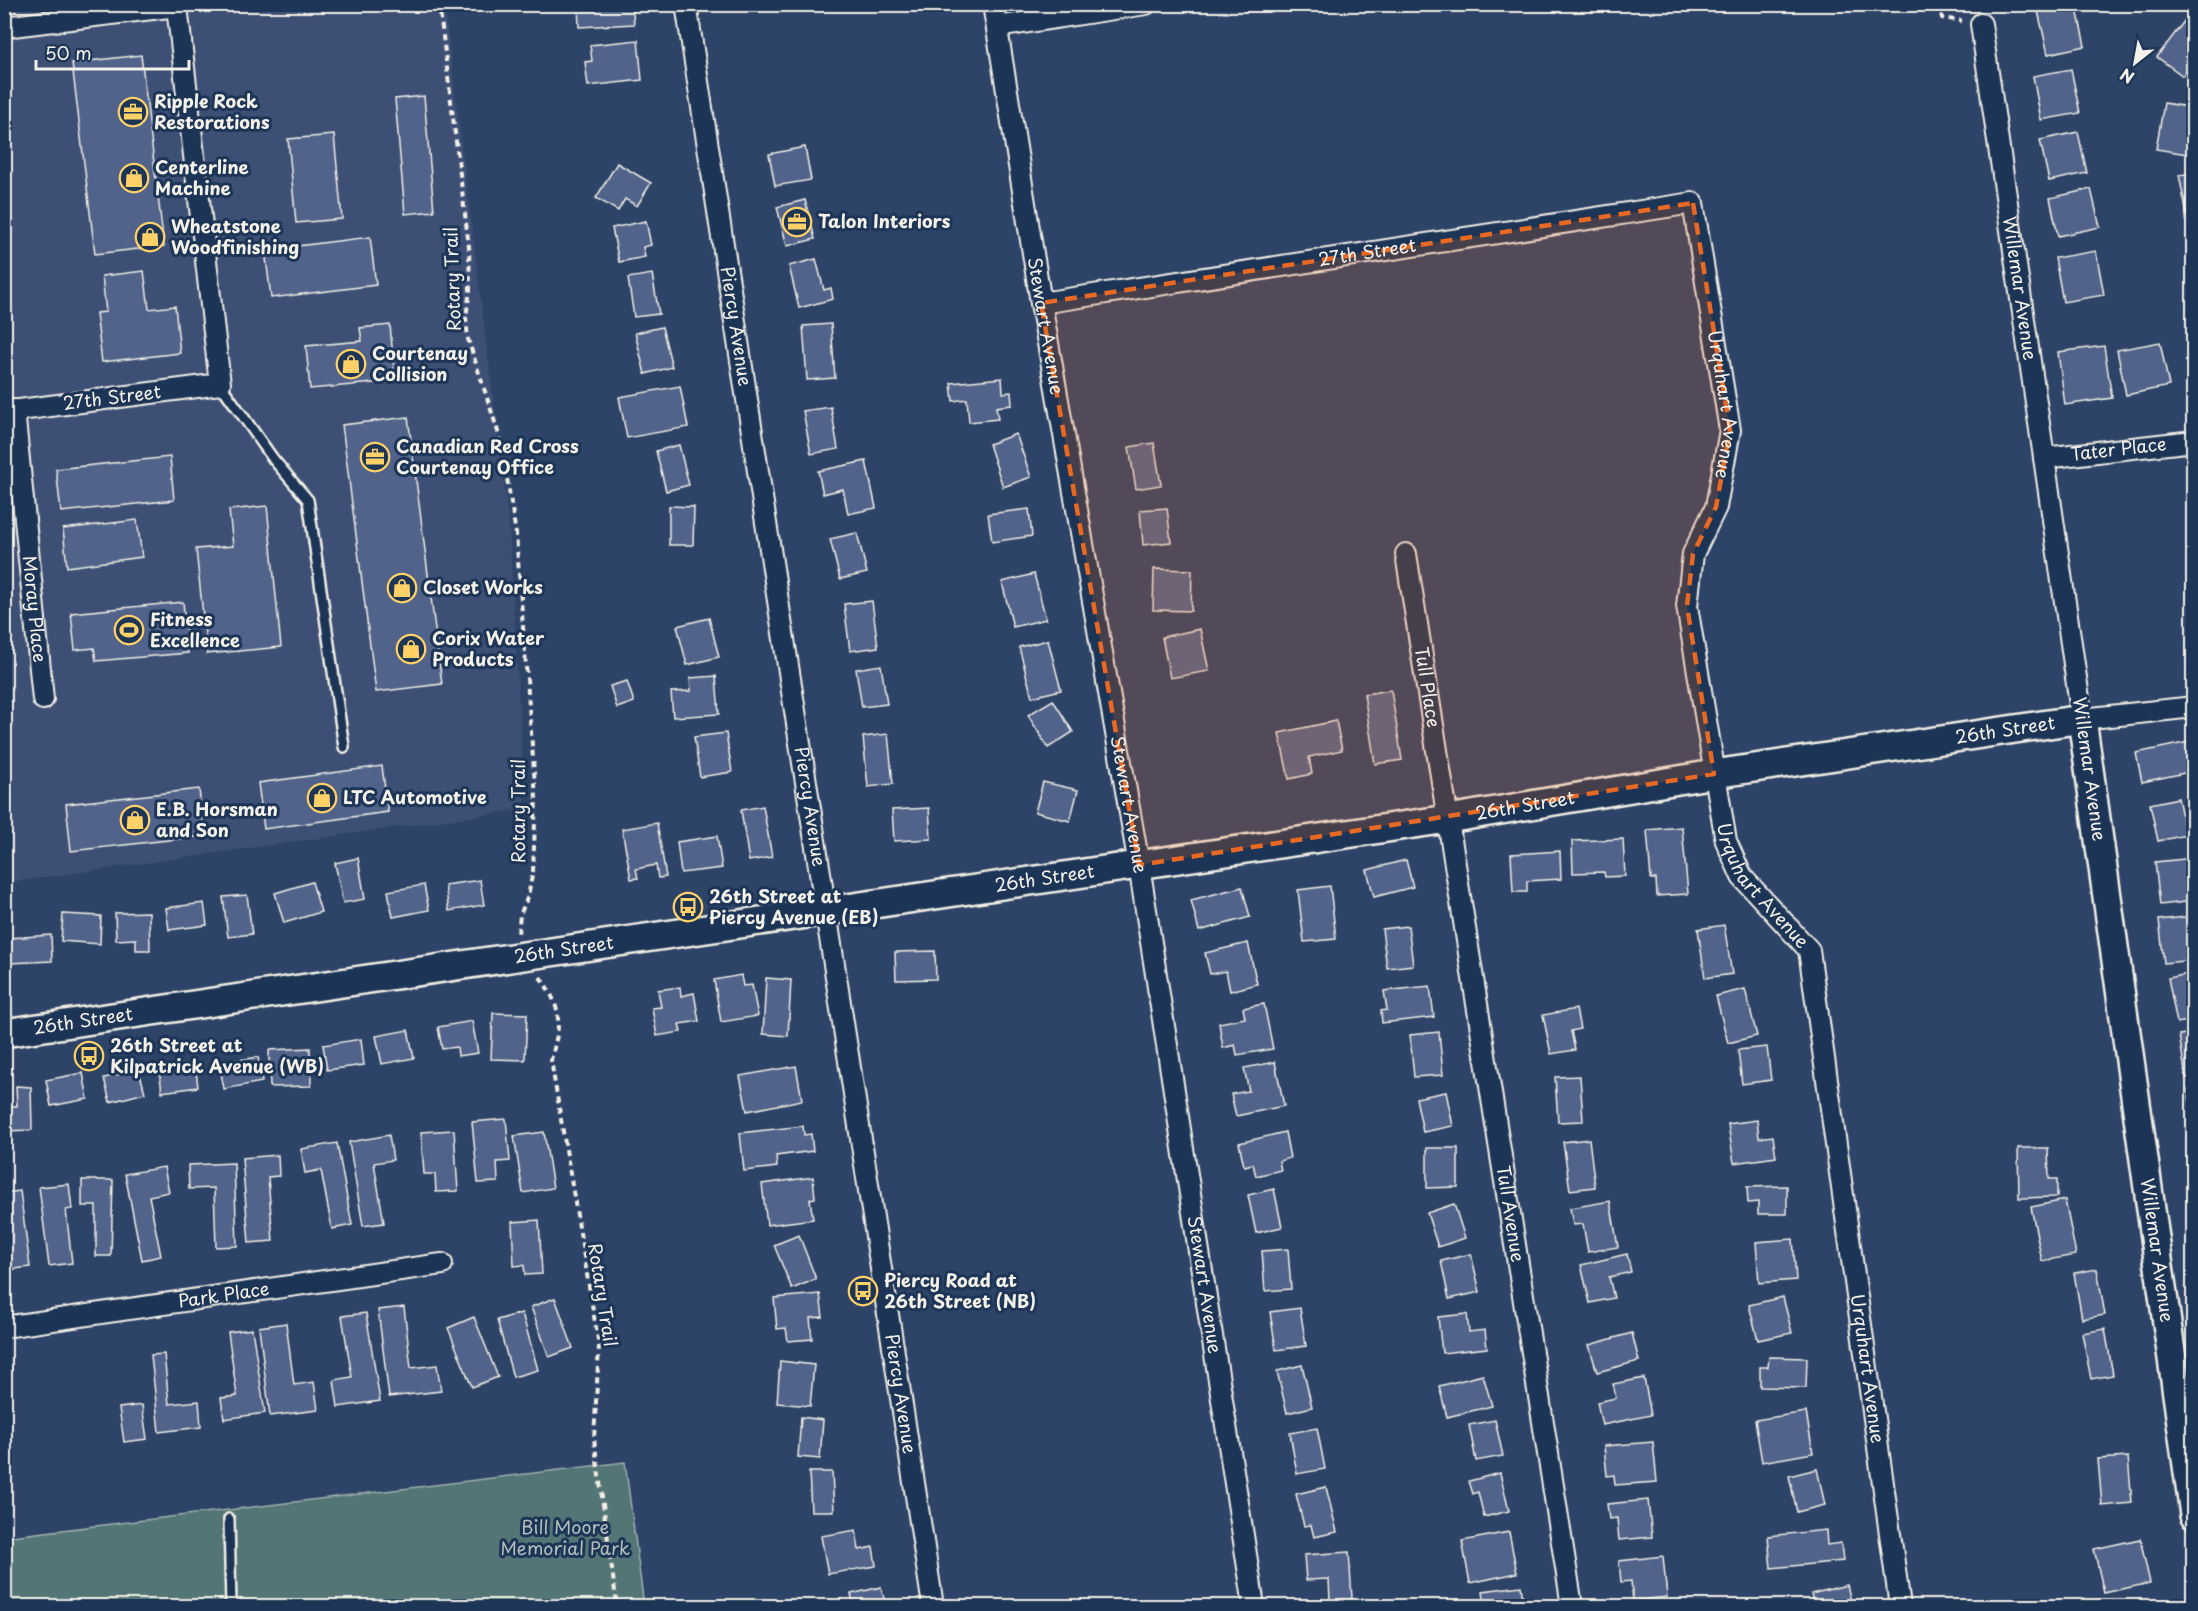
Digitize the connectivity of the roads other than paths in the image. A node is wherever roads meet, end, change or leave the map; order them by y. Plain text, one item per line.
1 (686, 4) edge
2 (993, 4) edge
3 (1146, 4) edge
4 (177, 5) edge
5 (1981, 24) road end
6 (4, 27) edge
7 (997, 27) junction
8 (1693, 203) joint
9 (1041, 303) junction
10 (220, 384) junction
11 (9, 411) edge
12 (2193, 441) edge
13 (2044, 458) junction
14 (1406, 554) dead end
15 (43, 699) dead end
16 (2193, 707) edge
17 (2082, 719) junction
18 (344, 747) dead end
19 (1714, 774) junction
20 (1448, 819) junction
21 (1139, 865) junction
22 (826, 912) junction
23 (4, 1034) edge
24 (442, 1264) dead end
25 (4, 1327) edge
26 (2193, 1515) edge
27 (229, 1519) dead end
28 (231, 1606) edge
29 (933, 1606) edge
30 (1254, 1606) edge
31 (1572, 1606) edge
32 (1900, 1606) edge

1 - 22 street, Piercy Avenue
2 - 7 street, Stewart Avenue
3 - 7 street
4 - 6 street
4 - 10 street
5 - 13 street, Willemar Avenue
7 - 9 street, Stewart Avenue
8 - 9 street, 27th Street
8 - 19 street, Urquhart Avenue
9 - 21 street, Stewart Avenue
10 - 11 street, 27th Street
10 - 18 lane
11 - 15 street, Moray Place
12 - 13 street, Tater Place
13 - 17 street, Willemar Avenue
14 - 20 street, Tull Place
16 - 17 street
17 - 19 street, 26th Street
17 - 26 street, Willemar Avenue
19 - 20 street, 26th Street
19 - 32 street, Urquhart Avenue
20 - 21 street, 26th Street
20 - 31 street, Tull Avenue
21 - 22 street, 26th Street
21 - 30 street, Stewart Avenue
22 - 23 street, 26th Street
22 - 29 street, Piercy Avenue
24 - 25 street, Park Place
27 - 28 lane

